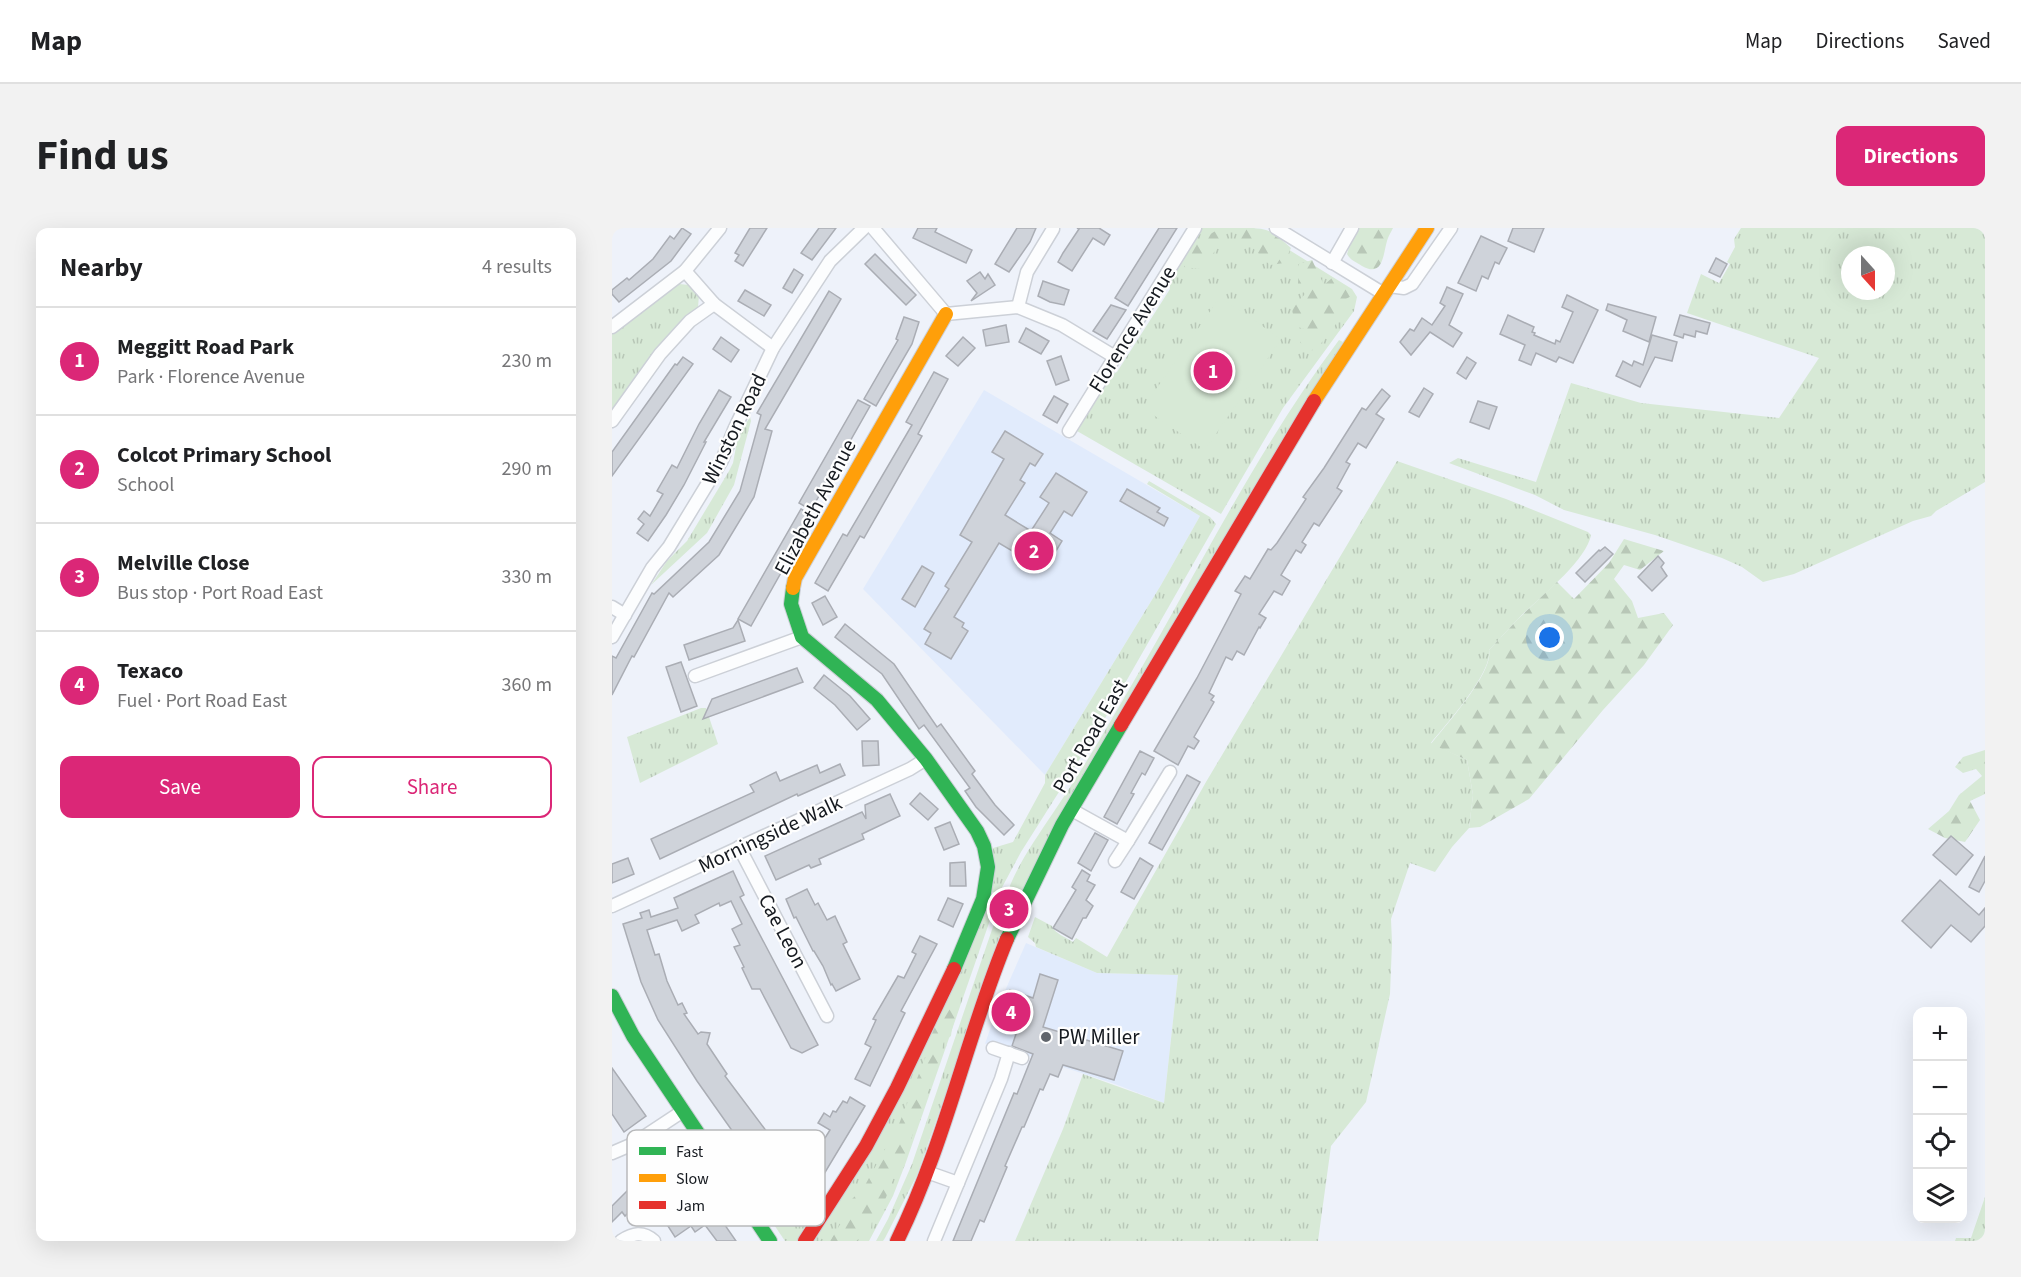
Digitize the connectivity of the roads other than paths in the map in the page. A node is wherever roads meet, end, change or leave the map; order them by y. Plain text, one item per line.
1 (720, 228) edge
2 (864, 228) edge
3 (873, 228) edge
4 (1195, 228) edge
5 (1276, 228) edge
6 (1352, 228) edge
7 (1427, 228) edge
8 (1450, 228) edge
9 (1053, 229) edge
10 (1332, 263) junction
11 (685, 271) junction
12 (1386, 290) junction
13 (714, 304) junction
14 (1018, 307) junction
15 (946, 314) junction
16 (612, 327) edge
17 (773, 348) junction
18 (1115, 357) junction
19 (612, 421) edge
20 (1069, 430) dead end
21 (612, 607) edge
22 (625, 615) junction
23 (612, 637) edge
24 (802, 637) junction
25 (695, 676) dead end
26 (926, 759) junction
27 (1162, 777) dead end
28 (1072, 810) junction
29 (1128, 841) junction
30 (739, 847) junction
31 (1115, 861) dead end
32 (612, 906) edge
33 (612, 996) edge
34 (827, 1016) dead end
35 (993, 1048) dead end
36 (1009, 1053) junction
37 (1022, 1058) dead end
38 (683, 1111) junction
39 (654, 1130) edge
40 (696, 1130) edge
41 (627, 1147) edge
42 (612, 1153) edge
43 (927, 1172) junction
44 (958, 1183) junction
45 (825, 1210) edge
46 (760, 1226) edge
47 (815, 1226) edge
48 (621, 1241) edge
49 (654, 1241) edge
50 (770, 1241) edge
51 (805, 1241) edge
52 (897, 1241) edge
53 (934, 1241) edge

1 - 11 street
2 - 17 street, Winston Road
3 - 15 street
4 - 18 street, Florence Avenue
5 - 10 street
6 - 10 street
7 - 12 street, Port Road East
8 - 12 street
9 - 14 street
10 - 12 street
11 - 13 street
11 - 16 street
12 - 28 street, Port Road East
13 - 17 street
13 - 19 street
14 - 15 street
14 - 18 street
15 - 24 street, Elizabeth Avenue
17 - 22 street, Winston Road
18 - 20 street, Florence Avenue
21 - 22 street
22 - 23 street, Winston Road
24 - 25 street
24 - 26 street
26 - 30 street, Morningside Walk
26 - 45 street
27 - 29 street
28 - 29 street
28 - 43 street, Port Road East
29 - 31 street
30 - 32 street, Morningside Walk
30 - 34 street, Cae Leon
33 - 38 street
35 - 36 street
36 - 37 street
36 - 44 street
38 - 39 street
38 - 40 street
41 - 42 street
43 - 44 street
43 - 52 street, Port Road East
44 - 53 street
46 - 50 street
47 - 51 street
48 - 49 street

